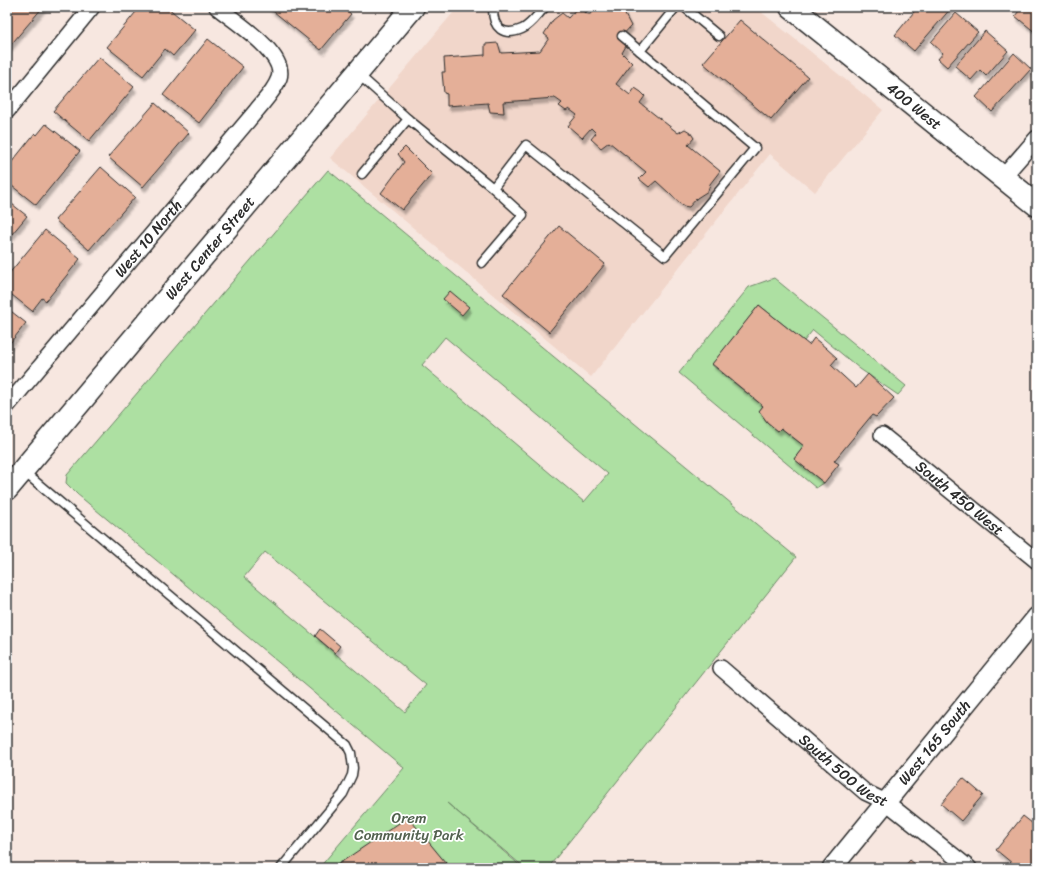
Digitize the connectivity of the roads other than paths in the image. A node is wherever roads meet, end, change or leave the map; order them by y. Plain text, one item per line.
1 (92, 7) edge
2 (217, 7) edge
3 (413, 7) edge
4 (494, 7) edge
5 (545, 7) edge
6 (676, 7) edge
7 (684, 7) edge
8 (791, 7) edge
9 (622, 36) dead end
10 (719, 36) dead end
11 (640, 51) junction
12 (357, 74) junction
13 (7, 111) edge
14 (408, 119) junction
15 (1037, 138) edge
16 (362, 174) dead end
17 (1003, 178) junction
18 (493, 188) junction
19 (1037, 205) edge
20 (482, 263) dead end
21 (7, 406) edge
22 (882, 434) dead end
23 (23, 470) junction
24 (7, 489) edge
25 (1037, 562) edge
26 (1037, 617) edge
27 (721, 668) dead end
28 (886, 802) junction
29 (281, 868) edge
30 (832, 868) edge
31 (969, 868) edge

1 - 13 street
2 - 21 street, West 10 North
3 - 12 main road, West Center Street
4 - 5 lane
6 - 11 lane
7 - 10 lane
8 - 17 main road, 400 West
9 - 11 lane
11 - 18 lane
12 - 14 lane
12 - 23 main road, West Center Street
14 - 16 lane
14 - 18 lane
15 - 17 street
17 - 19 main road, 400 West
18 - 20 lane
22 - 25 street, South 450 West
23 - 24 main road, West Center Street
23 - 29 lane
26 - 28 street, West 165 South
27 - 28 street, South 500 West
28 - 30 street, West 165 South
28 - 31 street, South 500 West

